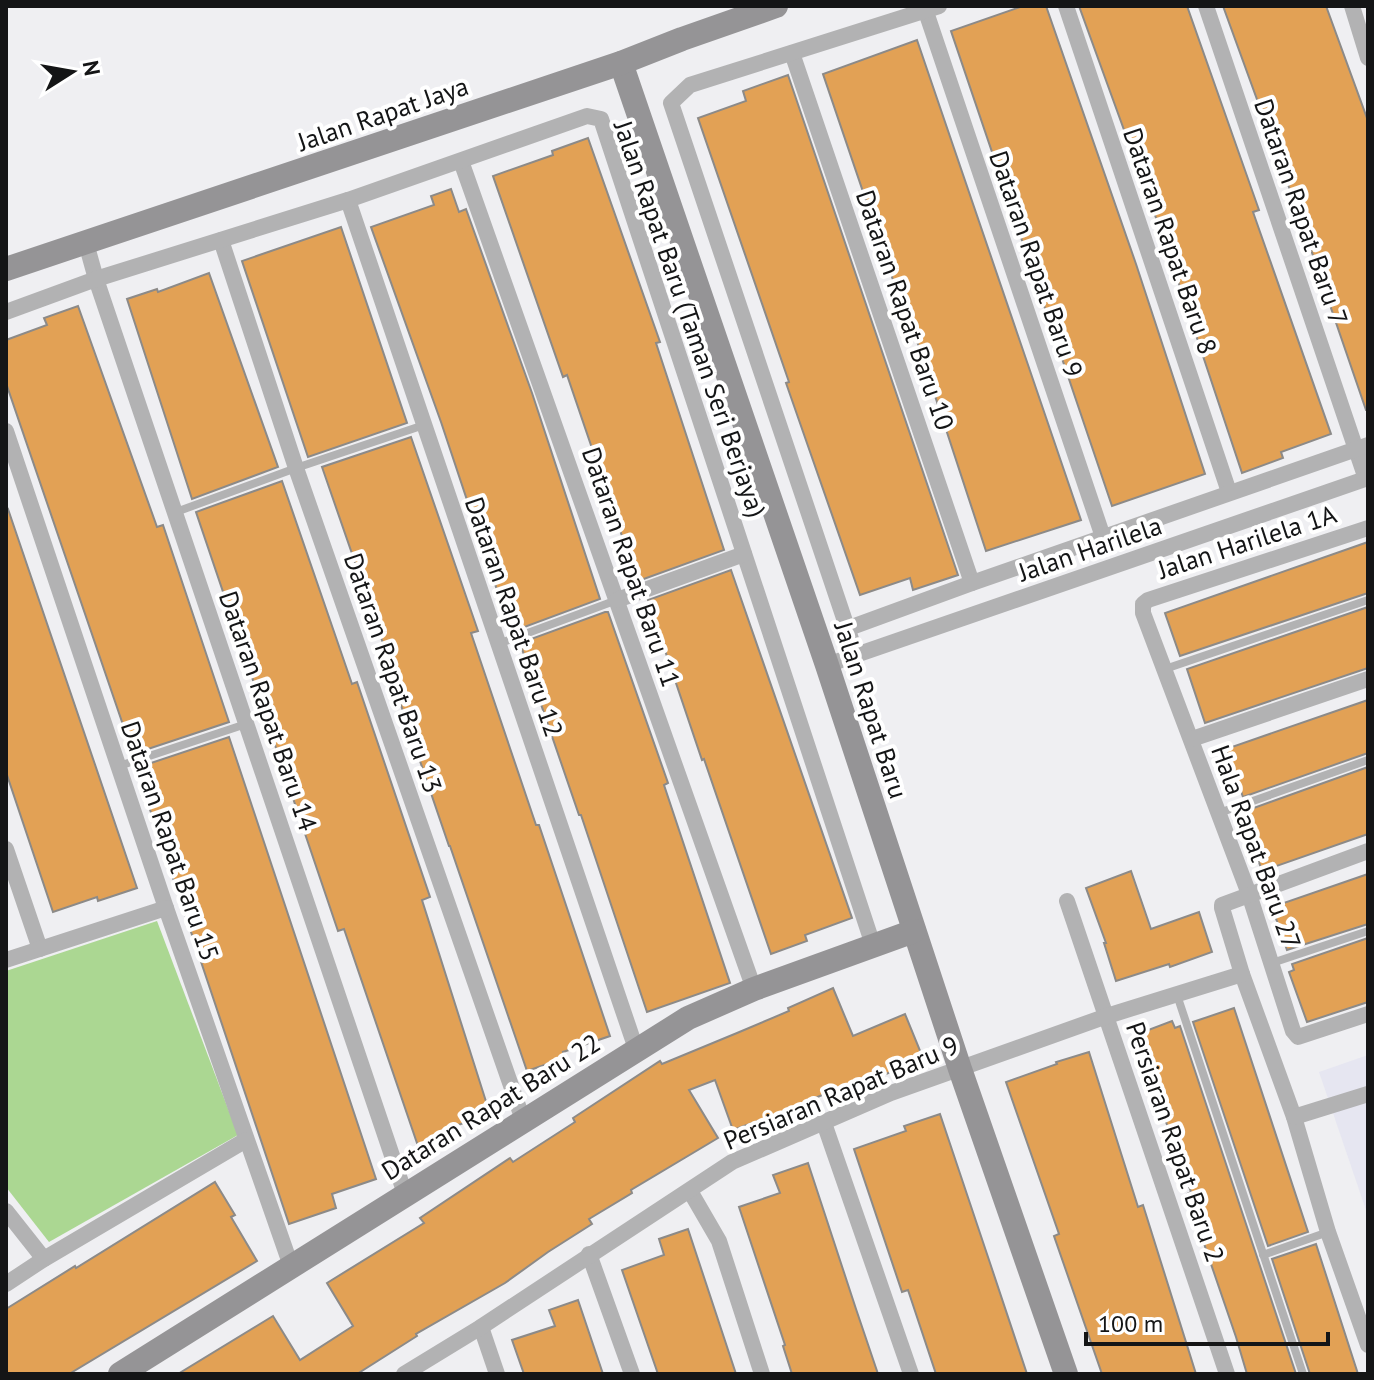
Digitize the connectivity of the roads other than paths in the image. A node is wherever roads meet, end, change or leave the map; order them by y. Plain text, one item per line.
1 (776, 6) edge
2 (1066, 6) edge
3 (1206, 6) edge
4 (1352, 6) edge
5 (929, 8) edge
6 (792, 53) junction
7 (1368, 58) edge
8 (621, 63) junction
9 (461, 161) junction
10 (348, 200) junction
11 (221, 240) junction
12 (86, 243) junction
13 (6, 269) edge
14 (96, 279) junction
15 (6, 312) edge
16 (424, 425) junction
17 (6, 431) edge
18 (1362, 447) edge
19 (296, 468) junction
20 (1367, 478) edge
21 (1229, 492) junction
22 (176, 512) junction
23 (1368, 528) edge
24 (1103, 537) junction
25 (744, 554) junction
26 (972, 583) junction
27 (617, 600) junction
28 (1368, 600) edge
29 (1143, 604) joint
30 (849, 628) junction
31 (498, 644) junction
32 (856, 654) junction
33 (827, 665) junction
34 (1165, 669) junction
35 (1368, 679) edge
36 (247, 724) junction
37 (1192, 739) junction
38 (1368, 760) edge
39 (119, 766) junction
40 (1219, 813) junction
41 (6, 849) edge
42 (1368, 851) edge
43 (1249, 894) junction
44 (1067, 901) dead end
45 (166, 908) junction
46 (914, 931) junction
47 (1368, 931) edge
48 (873, 945) junction
49 (40, 949) junction
50 (6, 960) edge
51 (1272, 963) junction
52 (1242, 974) junction
53 (754, 989) junction
54 (1176, 994) junction
55 (1368, 1014) edge
56 (1107, 1016) junction
57 (636, 1049) junction
58 (960, 1069) junction
59 (1367, 1097) edge
60 (1294, 1117) junction
61 (523, 1120) junction
62 (824, 1123) junction
63 (246, 1140) junction
64 (690, 1191) junction
65 (405, 1194) junction
66 (6, 1211) edge
67 (1328, 1232) junction
68 (589, 1254) junction
69 (1263, 1255) junction
70 (44, 1259) junction
71 (291, 1266) junction
72 (6, 1284) edge
73 (481, 1327) junction
74 (1368, 1345) edge
75 (120, 1374) edge
76 (404, 1374) edge
77 (497, 1374) edge
78 (632, 1374) edge
79 (762, 1374) edge
80 (911, 1374) edge
81 (1066, 1374) edge
82 (1227, 1374) edge
83 (1303, 1374) edge

1 - 8 street, Jalan Rapat Jaya
2 - 21 street, Dataran Rapat Baru 8
3 - 18 street, Dataran Rapat Baru 7
4 - 7 street
5 - 6 street
5 - 24 street, Dataran Rapat Baru 9
6 - 26 street, Dataran Rapat Baru 10
6 - 30 street, Jalan Rapat Baru
8 - 12 street, Jalan Rapat Jaya
8 - 33 street, Jalan Rapat Baru
9 - 10 street, Jalan Rapat Baru (Taman Seri Berjaya)
9 - 25 street, Jalan Rapat Baru (Taman Seri Berjaya)
9 - 27 street, Dataran Rapat Baru 11
10 - 11 street, Jalan Rapat Baru (Taman Seri Berjaya)
10 - 16 street, Dataran Rapat Baru 12
11 - 14 street, Jalan Rapat Baru (Taman Seri Berjaya)
11 - 19 street, Dataran Rapat Baru 13
12 - 13 street, Jalan Rapat Jaya
12 - 14 street, Dataran Rapat Baru 14
14 - 15 street, Jalan Rapat Baru (Taman Seri Berjaya)
14 - 22 street, Dataran Rapat Baru 14
16 - 19 lane
16 - 31 street, Dataran Rapat Baru 12
17 - 39 street, Dataran Rapat Baru 15
18 - 20 street, Dataran Rapat Baru 7
18 - 21 street
19 - 22 lane
19 - 61 street, Dataran Rapat Baru 13
20 - 32 street, Jalan Harilela
21 - 24 street
22 - 36 street, Dataran Rapat Baru 14
23 - 29 street, Jalan Harilela 1A
24 - 26 street
25 - 27 street
25 - 48 street, Jalan Rapat Baru (Taman Seri Berjaya)
26 - 30 street
27 - 31 lane
27 - 53 street, Dataran Rapat Baru 11
28 - 34 lane
29 - 34 street, Hala Rapat Baru 27
30 - 32 street, Jalan Rapat Baru
31 - 57 street, Dataran Rapat Baru 12
32 - 33 street, Jalan Harilela
33 - 46 street, Jalan Rapat Baru
34 - 37 street, Hala Rapat Baru 27
35 - 37 street
36 - 39 lane
36 - 65 street, Dataran Rapat Baru 14
37 - 40 street, Hala Rapat Baru 27
38 - 40 lane
39 - 45 street, Dataran Rapat Baru 15
40 - 43 street, Hala Rapat Baru 27
41 - 49 street
42 - 43 street
43 - 51 street, Hala Rapat Baru 27
43 - 52 street
44 - 56 street, Persiaran Rapat Baru 2
45 - 49 street
45 - 63 street, Dataran Rapat Baru 15
46 - 48 street, Dataran Rapat Baru 22
46 - 58 street, Jalan Rapat Baru
47 - 51 lane
48 - 53 street, Dataran Rapat Baru 22
49 - 50 street
51 - 55 street, Hala Rapat Baru 27
52 - 54 street, Persiaran Rapat Baru 9
52 - 60 street
53 - 57 street, Dataran Rapat Baru 22
54 - 56 street, Persiaran Rapat Baru 9
54 - 69 lane
56 - 58 street, Persiaran Rapat Baru 9
56 - 82 street, Persiaran Rapat Baru 2
57 - 61 street, Dataran Rapat Baru 22
58 - 62 street, Persiaran Rapat Baru 9
58 - 81 street, Jalan Rapat Baru
59 - 60 street
60 - 67 street
61 - 65 street, Dataran Rapat Baru 22
62 - 64 street, Persiaran Rapat Baru 9
62 - 80 street
63 - 70 street
63 - 71 street, Dataran Rapat Baru 15
64 - 68 street, Persiaran Rapat Baru 9
64 - 79 street
65 - 71 street, Dataran Rapat Baru 22
66 - 70 street
67 - 69 lane
67 - 74 street
68 - 73 street, Persiaran Rapat Baru 9
68 - 78 street
69 - 83 lane
70 - 72 street
71 - 75 street, Dataran Rapat Baru 22
73 - 76 street, Persiaran Rapat Baru 9
73 - 77 street

